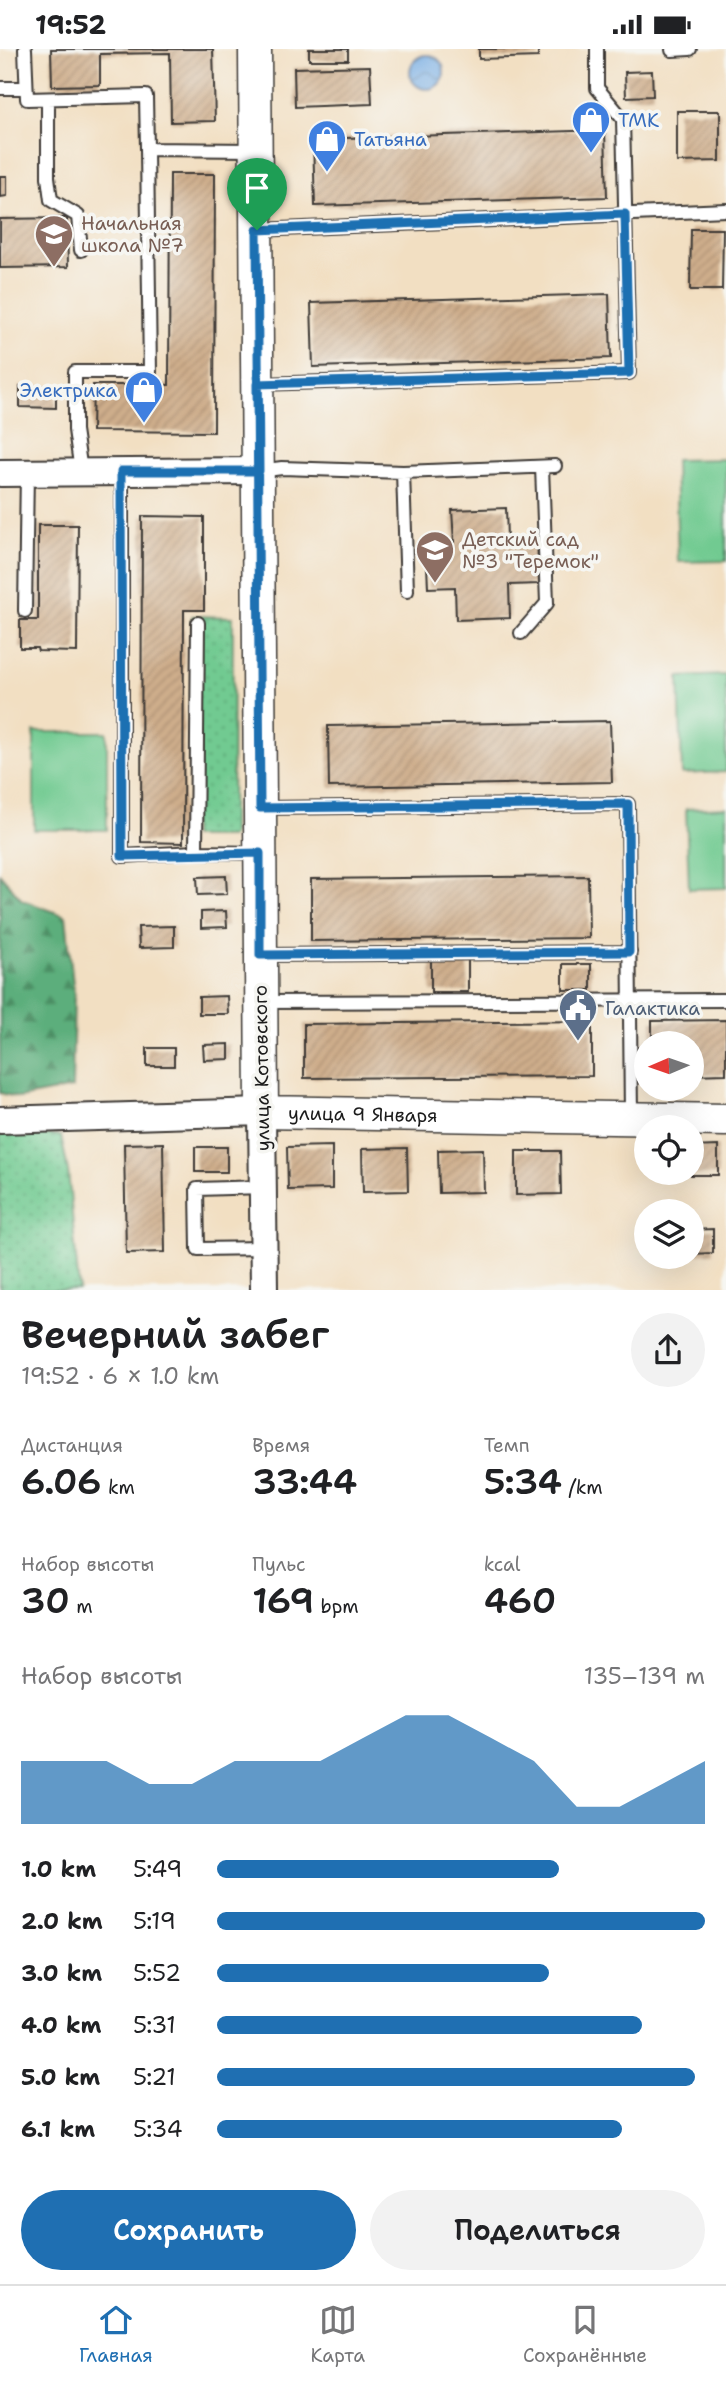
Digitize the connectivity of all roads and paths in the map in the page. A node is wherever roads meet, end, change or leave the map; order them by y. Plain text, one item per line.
1 (25, 49) edge
2 (256, 49) edge
3 (597, 49) edge
4 (690, 49) edge
5 (672, 50) edge
6 (0, 88) edge
7 (25, 88) junction
8 (48, 99) junction
9 (147, 149) junction
10 (256, 150) junction
11 (726, 211) edge
12 (625, 214) junction
13 (257, 230) junction
14 (81, 250) dead end
15 (257, 384) junction
16 (27, 471) junction
17 (81, 471) junction
18 (121, 471) junction
19 (259, 471) junction
20 (403, 472) junction
21 (0, 473) edge
22 (407, 591) dead end
23 (25, 611) dead end
24 (198, 623) dead end
25 (521, 633) dead end
26 (260, 808) junction
27 (196, 852) junction
28 (260, 853) junction
29 (629, 952) junction
30 (260, 955) junction
31 (726, 1000) edge
32 (630, 1001) junction
33 (261, 1002) junction
34 (262, 1112) junction
35 (631, 1118) junction
36 (0, 1120) edge
37 (726, 1120) edge
38 (263, 1187) junction
39 (264, 1248) junction
40 (264, 1290) edge

1 - 7 lane
2 - 10 street, улица Котовского
3 - 12 lane
4 - 5 lane
6 - 7 lane
7 - 8 lane
8 - 9 lane
8 - 14 lane
9 - 10 lane
9 - 17 lane
10 - 13 street, улица Котовского
11 - 12 lane
12 - 13 lane
12 - 15 lane
13 - 15 street, улица Котовского
15 - 19 street, улица Котовского
16 - 17 street
16 - 21 street
16 - 23 lane
17 - 18 street
18 - 19 street
18 - 27 lane
19 - 20 lane
19 - 26 street, улица Котовского
20 - 22 lane
20 - 25 lane
24 - 27 lane
26 - 28 street, улица Котовского
26 - 29 lane
27 - 28 lane
28 - 30 street, улица Котовского
29 - 30 lane
29 - 32 lane
30 - 33 street, улица Котовского
31 - 32 lane
32 - 33 lane
32 - 35 lane
33 - 34 street, улица Котовского
34 - 35 street, улица 9 Января
34 - 36 street, улица 9 Января
34 - 38 street, улица Котовского
35 - 37 street, улица 9 Января
38 - 39 street, улица Котовского
38 - 39 lane
39 - 40 street, улица Котовского

